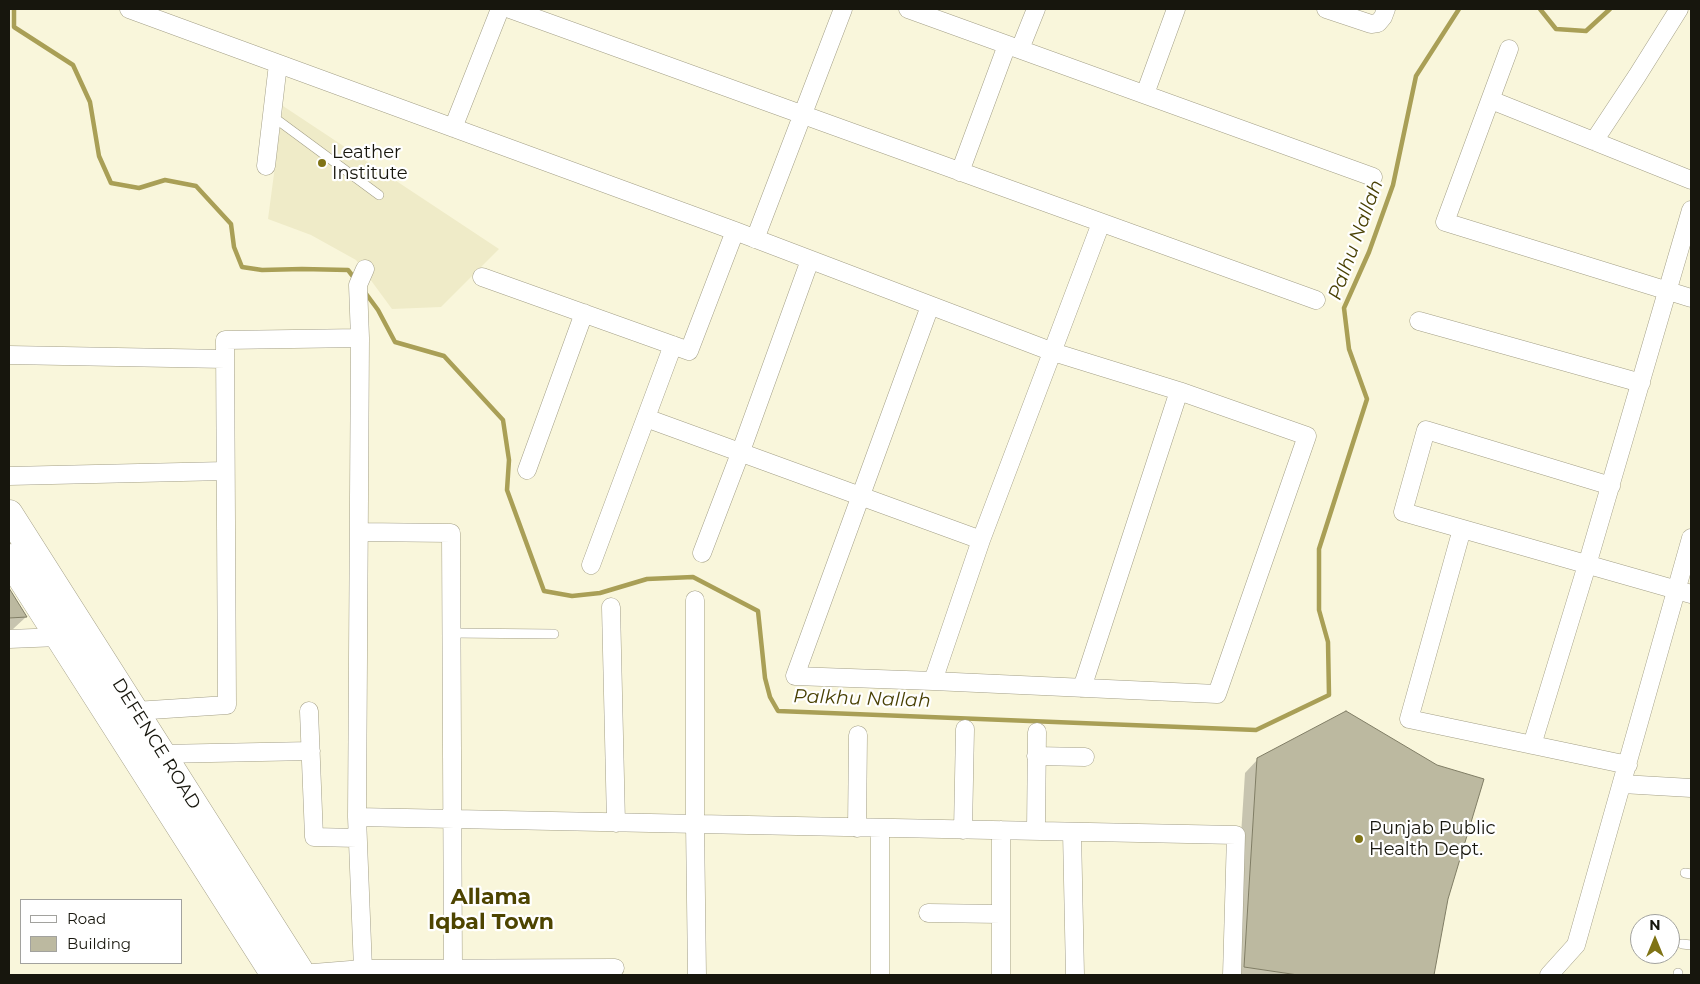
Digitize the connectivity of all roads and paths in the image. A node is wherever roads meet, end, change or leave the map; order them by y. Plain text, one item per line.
1 (129, 9) edge
2 (500, 9) edge
3 (510, 9) edge
4 (843, 9) edge
5 (908, 9) edge
6 (1036, 9) edge
7 (1176, 9) edge
8 (1326, 9) edge
9 (1386, 9) edge
10 (1679, 9) edge
11 (1013, 47) junction
12 (1510, 49) dead end
13 (278, 64) junction
14 (1144, 94) junction
15 (1491, 100) junction
16 (802, 115) junction
17 (272, 116) junction
18 (453, 128) junction
19 (1594, 141) junction
20 (266, 166) dead end
21 (960, 172) junction
22 (1373, 177) dead end
23 (1691, 180) edge
24 (380, 195) dead end
25 (1691, 210) edge
26 (1101, 223) junction
27 (735, 231) junction
28 (755, 239) junction
29 (810, 260) junction
30 (364, 269) dead end
31 (482, 277) dead end
32 (1668, 292) junction
33 (1691, 298) edge
34 (1316, 300) dead end
35 (930, 306) junction
36 (584, 314) junction
37 (1419, 321) dead end
38 (360, 338) junction
39 (673, 345) junction
40 (1053, 352) junction
41 (9, 355) edge
42 (225, 358) junction
43 (1641, 383) junction
44 (1179, 390) junction
45 (646, 418) junction
46 (741, 452) junction
47 (527, 470) dead end
48 (226, 471) junction
49 (9, 476) edge
50 (1611, 486) junction
51 (860, 496) junction
52 (9, 514) edge
53 (1462, 529) junction
54 (359, 532) junction
55 (1691, 538) edge
56 (981, 540) junction
57 (702, 553) dead end
58 (9, 558) edge
59 (592, 565) dead end
60 (1587, 565) junction
61 (1684, 592) edge
62 (695, 600) dead end
63 (611, 607) dead end
64 (451, 633) junction
65 (554, 634) dead end
66 (60, 637) junction
67 (9, 639) edge
68 (933, 681) junction
69 (1082, 688) junction
70 (309, 710) dead end
71 (134, 711) junction
72 (965, 729) dead end
73 (1037, 732) dead end
74 (858, 735) dead end
75 (1532, 745) junction
76 (311, 751) junction
77 (1036, 756) junction
78 (1085, 757) dead end
79 (155, 758) junction
80 (1628, 765) junction
81 (1622, 784) junction
82 (1691, 788) edge
83 (356, 817) junction
84 (452, 819) junction
85 (616, 823) junction
86 (695, 824) junction
87 (857, 828) junction
88 (880, 828) junction
89 (963, 830) junction
90 (1001, 830) junction
91 (1036, 831) junction
92 (1072, 832) junction
93 (357, 838) junction
94 (928, 913) dead end
95 (1001, 914) junction
96 (615, 968) dead end
97 (363, 969) junction
98 (453, 969) junction
99 (293, 975) edge
100 (697, 975) edge
101 (880, 975) edge
102 (1001, 975) edge
103 (1074, 975) edge
104 (1232, 975) edge
105 (1549, 975) edge

1 - 13 street
2 - 18 street
3 - 16 street
4 - 16 street
5 - 11 street
6 - 11 street
7 - 14 street
8 - 9 street
10 - 19 street
11 - 14 street
11 - 21 street
12 - 15 street
13 - 17 street
13 - 18 street
14 - 22 street
15 - 19 street
15 - 32 street
16 - 21 street
16 - 28 street
17 - 20 street
17 - 24 lane
18 - 27 street
19 - 23 street
21 - 26 street
25 - 32 street
26 - 34 street
26 - 40 street
27 - 28 street
27 - 39 street
28 - 29 street
29 - 35 street
29 - 46 street
30 - 38 street
31 - 36 street
32 - 33 street
32 - 43 street
35 - 40 street
35 - 51 street
36 - 39 street
36 - 47 street
37 - 43 street
38 - 42 street
38 - 54 street
39 - 45 street
40 - 44 street
40 - 56 street
41 - 42 street
42 - 48 street
43 - 50 street
44 - 69 street
44 - 69 street
45 - 46 street
45 - 59 street
46 - 51 street
46 - 57 street
48 - 49 street
48 - 71 street
50 - 53 street
50 - 60 street
51 - 56 street
51 - 68 street
52 - 71 main road, DEFENCE ROAD
53 - 60 street
53 - 75 street
54 - 64 street
54 - 83 street
55 - 61 street
56 - 68 street
58 - 66 main road, DEFENCE ROAD
60 - 61 street
60 - 75 street
61 - 80 street
62 - 86 street
63 - 85 street
64 - 65 lane
64 - 84 street
66 - 67 street
66 - 79 main road, DEFENCE ROAD
68 - 69 street
70 - 76 street
71 - 79 main road, DEFENCE ROAD
72 - 89 street
73 - 77 street
74 - 87 street
75 - 80 street
76 - 79 street
76 - 93 street
77 - 78 street
77 - 91 street
79 - 99 main road, DEFENCE ROAD
80 - 81 street
81 - 82 street
81 - 105 street
83 - 84 street
83 - 93 street
84 - 85 street
84 - 98 street
85 - 86 street
86 - 87 street
86 - 100 street
87 - 88 street
88 - 89 street
88 - 101 street
89 - 90 street
90 - 91 street
90 - 95 street
91 - 92 street
92 - 103 street
92 - 104 street
93 - 97 street
94 - 95 street
95 - 102 street
96 - 98 street
97 - 98 street
97 - 99 street

